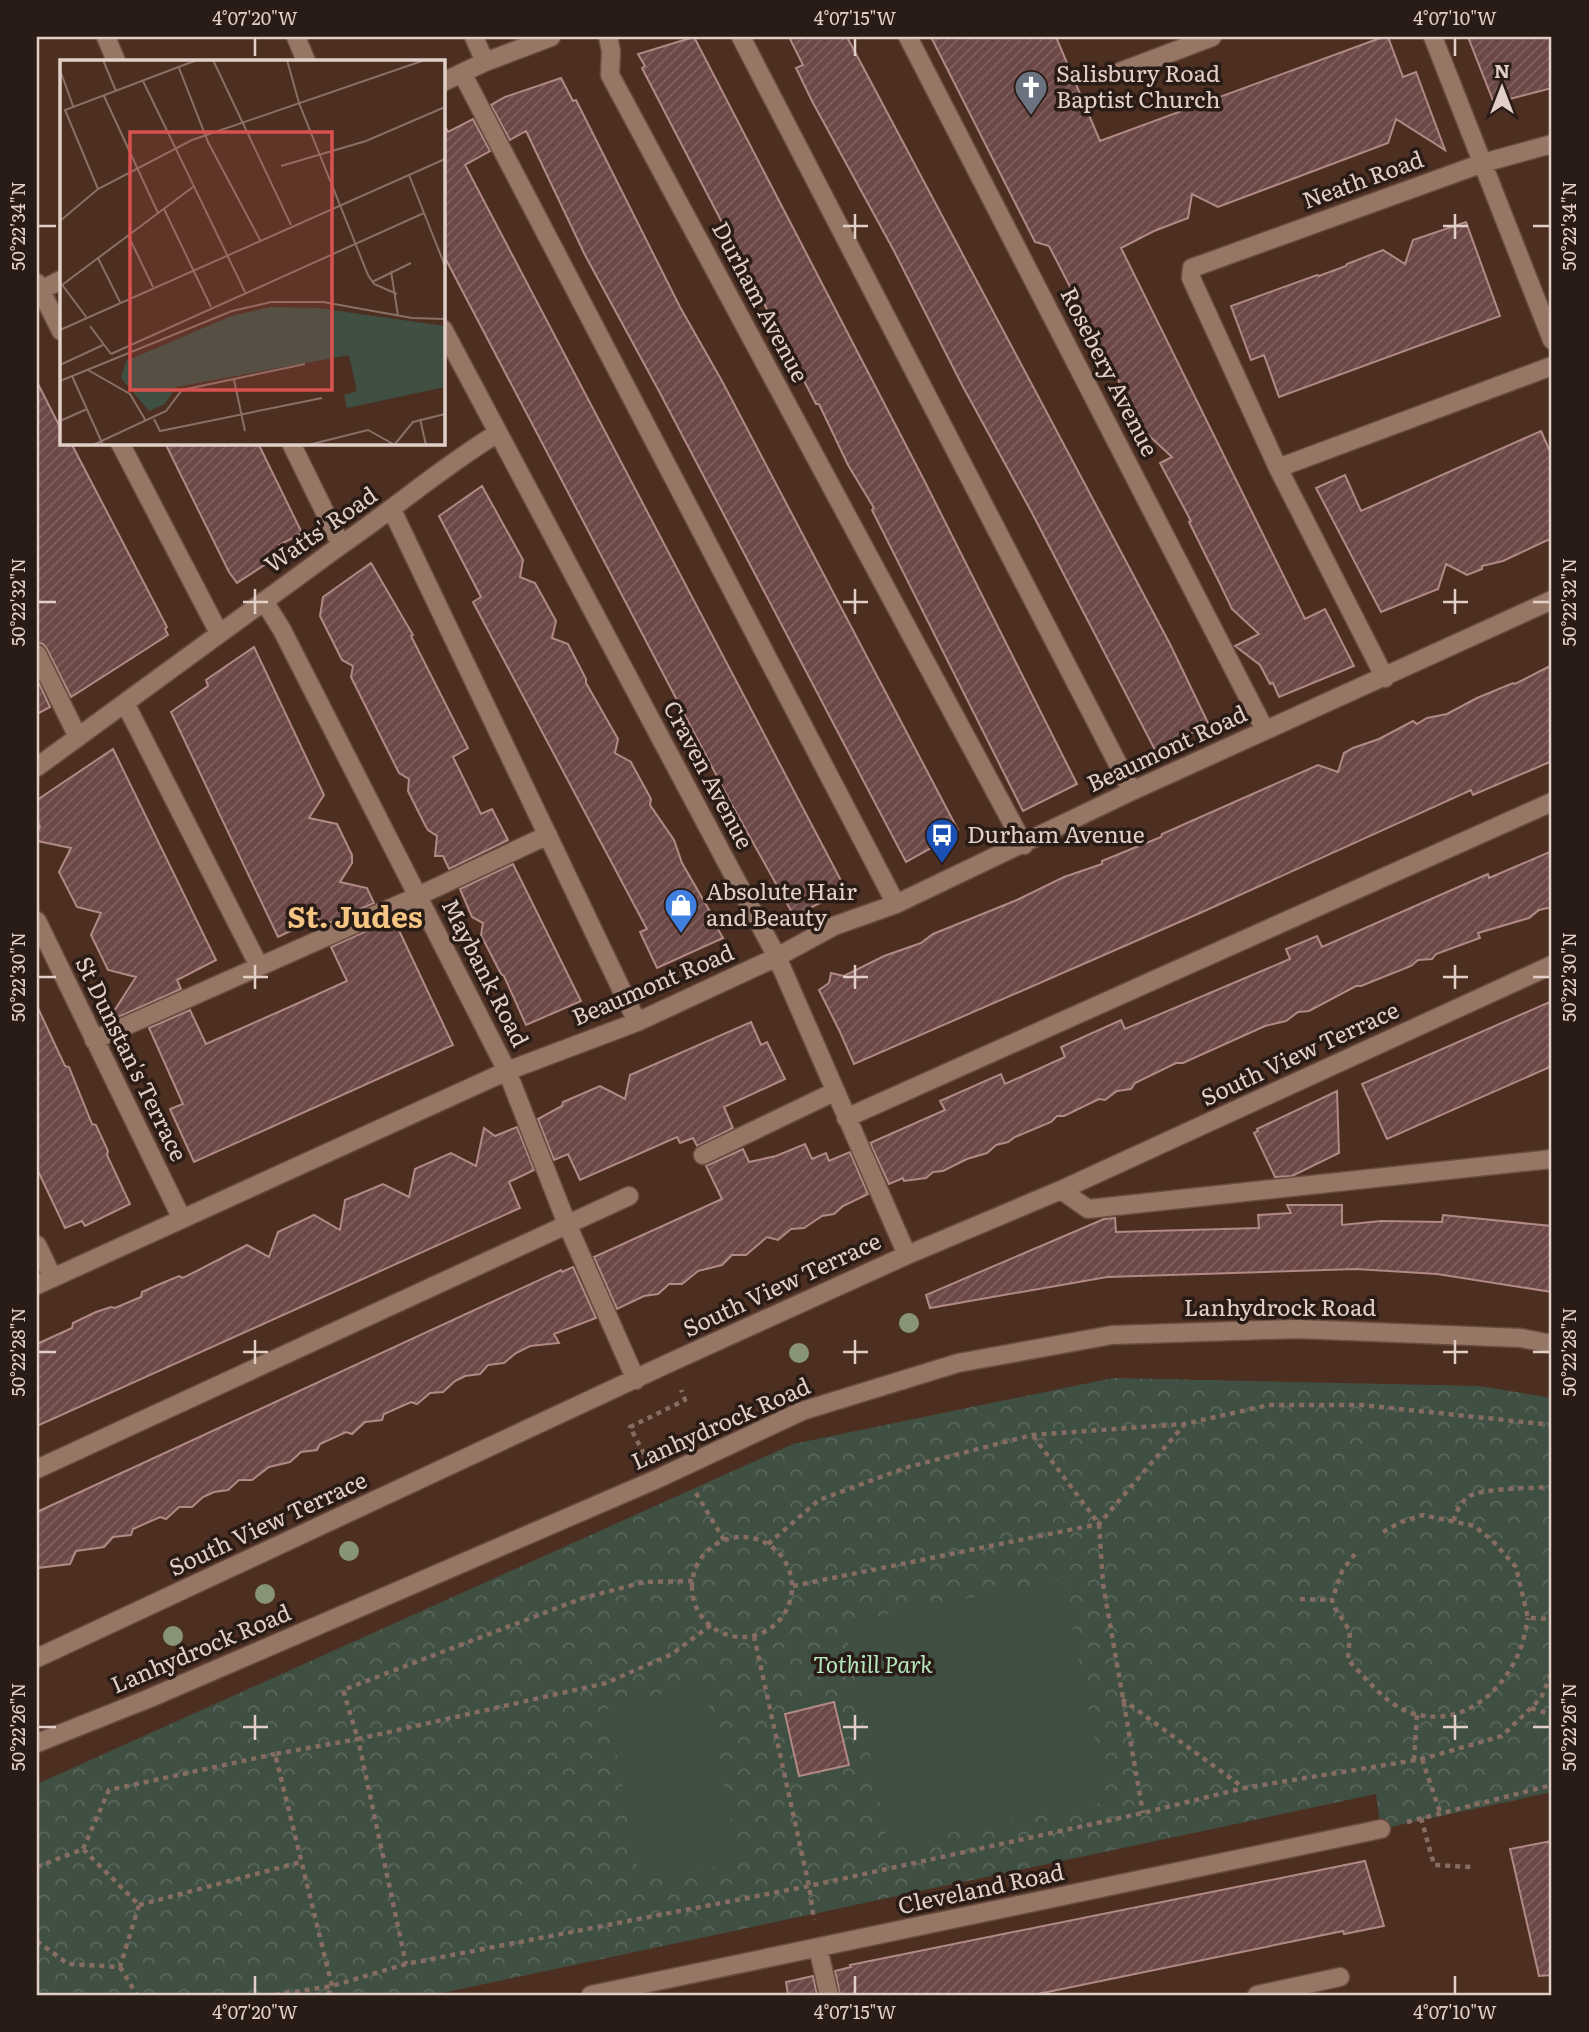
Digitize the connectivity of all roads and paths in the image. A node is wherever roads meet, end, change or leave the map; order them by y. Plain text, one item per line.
1 (106, 37) edge
2 (296, 37) edge
3 (474, 37) edge
4 (551, 37) edge
5 (608, 37) edge
6 (741, 37) edge
7 (908, 37) edge
8 (1212, 37) edge
9 (1433, 37) edge
10 (116, 60) edge
11 (306, 60) edge
12 (485, 62) junction
13 (462, 73) junction
14 (1117, 73) dead end
15 (444, 82) edge
16 (1552, 144) edge
17 (1483, 163) junction
18 (60, 280) edge
19 (38, 289) edge
20 (60, 329) edge
21 (444, 331) edge
22 (1552, 340) edge
23 (1552, 366) edge
24 (498, 433) junction
25 (121, 444) edge
26 (291, 444) edge
27 (1278, 468) junction
28 (392, 510) junction
29 (341, 545) junction
30 (1552, 600) edge
31 (264, 601) junction
32 (219, 633) junction
33 (37, 654) edge
34 (1385, 678) junction
35 (125, 703) junction
36 (1265, 730) junction
37 (78, 737) junction
38 (37, 767) edge
39 (1132, 791) junction
40 (1552, 802) edge
41 (548, 835) junction
42 (1024, 845) junction
43 (418, 896) junction
44 (896, 904) junction
45 (37, 921) edge
46 (776, 957) junction
47 (1552, 965) edge
48 (259, 966) junction
49 (637, 1021) junction
50 (94, 1040) junction
51 (508, 1071) junction
52 (834, 1093) junction
53 (846, 1118) junction
54 (703, 1155) dead end
55 (1552, 1159) edge
56 (1061, 1190) junction
57 (629, 1196) dead end
58 (181, 1217) junction
59 (568, 1224) junction
60 (37, 1245) edge
61 (907, 1255) junction
62 (45, 1281) edge
63 (1552, 1345) edge
64 (636, 1380) junction
65 (685, 1400) dead end
66 (1184, 1424) junction
67 (630, 1427) dead end
68 (1552, 1427) edge
69 (1032, 1435) junction
70 (37, 1469) edge
71 (1552, 1487) edge
72 (709, 1515) dead end
73 (1454, 1521) junction
74 (1099, 1524) junction
75 (1383, 1531) dead end
76 (724, 1540) junction
77 (768, 1544) junction
78 (1355, 1554) dead end
79 (693, 1581) junction
80 (793, 1586) junction
81 (1300, 1599) dead end
82 (1332, 1600) junction
83 (1528, 1618) junction
84 (1552, 1619) edge
85 (711, 1625) junction
86 (754, 1636) junction
87 (37, 1658) edge
88 (1552, 1672) edge
89 (1122, 1698) junction
90 (1531, 1708) junction
91 (1417, 1714) junction
92 (1552, 1715) edge
93 (358, 1739) junction
94 (37, 1743) edge
95 (275, 1754) junction
96 (1422, 1759) junction
97 (1414, 1760) junction
98 (1552, 1785) edge
99 (1244, 1788) junction
100 (1440, 1812) junction
101 (1143, 1813) junction
102 (1420, 1818) junction
103 (1381, 1829) joint
104 (83, 1849) junction
105 (301, 1862) junction
106 (37, 1867) edge
107 (1471, 1867) dead end
108 (809, 1886) junction
109 (139, 1905) junction
110 (37, 1941) edge
111 (818, 1948) junction
112 (406, 1964) junction
113 (120, 1967) junction
114 (1340, 1977) dead end
115 (332, 1986) junction
116 (137, 1995) edge
117 (275, 1995) edge
118 (328, 1995) edge
119 (591, 1995) edge
120 (830, 1995) edge
121 (1257, 1995) edge

1 - 10 street
2 - 11 street
3 - 12 street
4 - 12 street
5 - 42 street, Durham Avenue
6 - 39 street
7 - 36 street, Rosebery Avenue
8 - 14 street
9 - 17 street
12 - 13 street
13 - 15 street
13 - 44 street
16 - 17 street, Neath Road
17 - 22 street
17 - 27 street, Neath Road
18 - 19 street
19 - 20 street
21 - 24 street, Craven Avenue
23 - 27 street
24 - 28 street, Watts' Road
24 - 46 street, Craven Avenue
25 - 32 street
26 - 29 street
27 - 34 street
28 - 29 street, Watts' Road
28 - 41 street
29 - 31 street, Watts' Road
30 - 34 street, Beaumont Road
31 - 32 street, Watts' Road
31 - 43 street, Maybank Road
32 - 35 street, Watts' Road
33 - 37 street
34 - 36 street, Beaumont Road
35 - 37 street, Watts' Road
35 - 48 street
36 - 39 street, Beaumont Road
37 - 38 street, Watts' Road
39 - 42 street, Beaumont Road
40 - 53 street
41 - 43 street
41 - 49 street
42 - 44 street, Beaumont Road
43 - 48 street
43 - 51 street, Maybank Road
44 - 46 street, Beaumont Road
45 - 50 street, St Dunstan's Terrace
46 - 49 street, Beaumont Road
46 - 52 street, Craven Avenue
47 - 56 street, South View Terrace
48 - 50 street
49 - 51 street, Beaumont Road
50 - 58 street, St Dunstan's Terrace
51 - 58 street, Beaumont Road
51 - 59 street, Maybank Road
52 - 53 street, Craven Avenue
52 - 54 street
53 - 61 street, Craven Avenue
55 - 56 street
56 - 61 street, South View Terrace
57 - 59 street
58 - 62 street, Beaumont Road
59 - 64 street, Maybank Road
59 - 70 street
60 - 62 street
61 - 64 street, South View Terrace
63 - 94 street, Lanhydrock Road
64 - 87 street, South View Terrace
65 - 67 path
66 - 68 path
66 - 69 path
66 - 74 path
69 - 74 path
69 - 77 path
71 - 73 path
72 - 76 path
73 - 75 path
73 - 83 path
74 - 80 path
74 - 89 path
76 - 77 path
76 - 79 path
77 - 80 path
78 - 82 path
79 - 85 path
79 - 93 path
80 - 86 path
81 - 82 path
82 - 91 path
83 - 84 path
83 - 91 path
85 - 86 path
85 - 93 path
86 - 108 path
88 - 90 path
89 - 99 path
89 - 101 path
90 - 92 path
90 - 96 path
91 - 97 path
93 - 95 path
93 - 112 path
95 - 104 path
95 - 105 path
96 - 97 path
96 - 100 path
97 - 99 path
98 - 100 path
99 - 101 path
100 - 102 path
101 - 108 path
102 - 103 path
102 - 107 path
103 - 111 street, Cleveland Road
104 - 106 path
104 - 109 path
105 - 109 path
105 - 115 path
108 - 111 path
108 - 112 path
109 - 113 path
110 - 113 path
111 - 119 street, Cleveland Road
111 - 120 street
112 - 115 path
113 - 116 path
114 - 121 street
115 - 117 path
115 - 118 path

